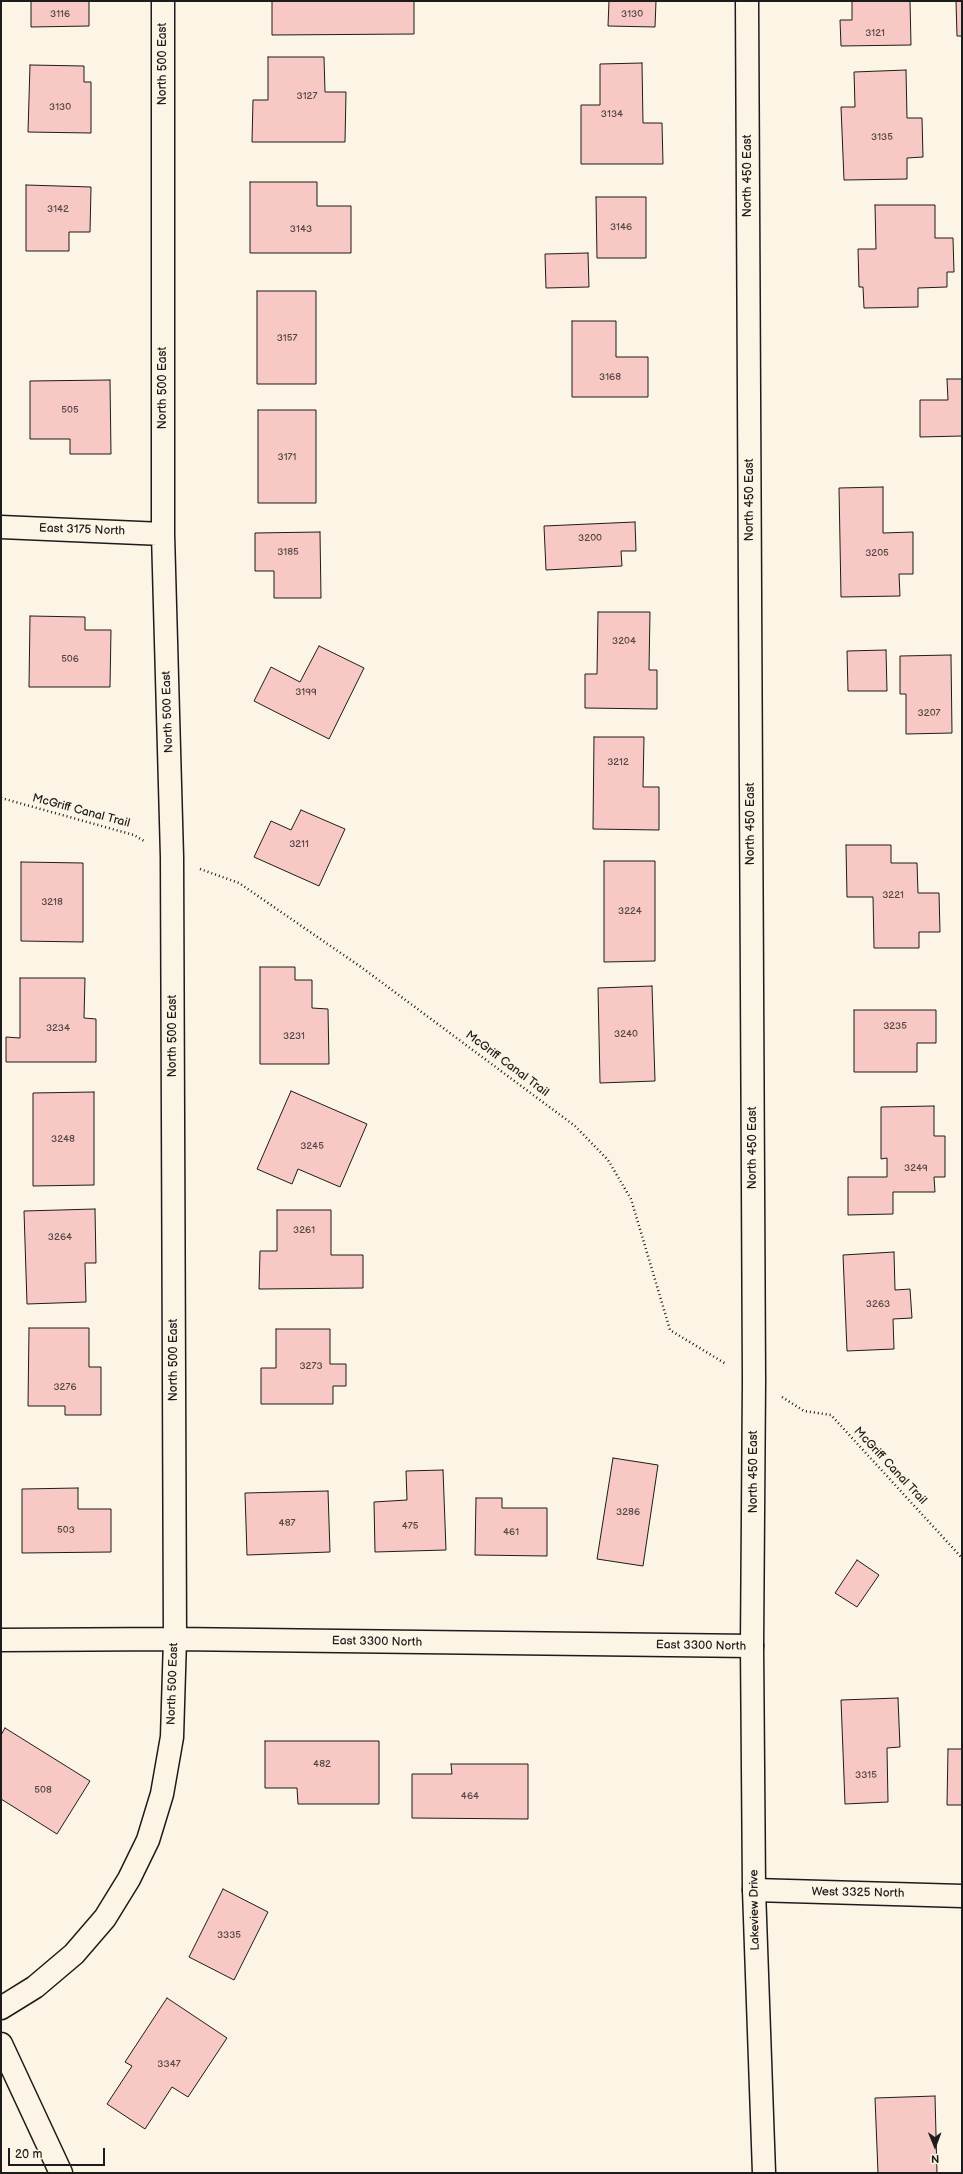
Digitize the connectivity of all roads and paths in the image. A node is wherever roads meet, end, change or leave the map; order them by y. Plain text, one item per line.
1 (163, 1) edge
2 (747, 1) edge
3 (1, 527) edge
4 (163, 534) junction
5 (1, 798) edge
6 (146, 843) dead end
7 (194, 867) dead end
8 (712, 1355) dead end
9 (795, 1405) dead end
10 (962, 1558) edge
11 (175, 1639) junction
12 (1, 1640) edge
13 (752, 1646) junction
14 (754, 1890) junction
15 (962, 1896) edge
16 (1, 2008) edge
17 (1, 2044) edge
18 (61, 2173) edge
19 (764, 2173) edge

1 - 4 street, North 500 East
2 - 13 street, North 450 East
3 - 4 street, East 3175 North
4 - 11 street, North 500 East
5 - 6 path, McGriff Canal Trail
7 - 8 path, McGriff Canal Trail
9 - 10 path, McGriff Canal Trail
11 - 12 street, East 3300 North
11 - 13 street, East 3300 North
11 - 16 street, North 500 East
13 - 14 street, Lakeview Drive
14 - 15 street, West 3325 North
14 - 19 street, Lakeview Drive
17 - 18 street

